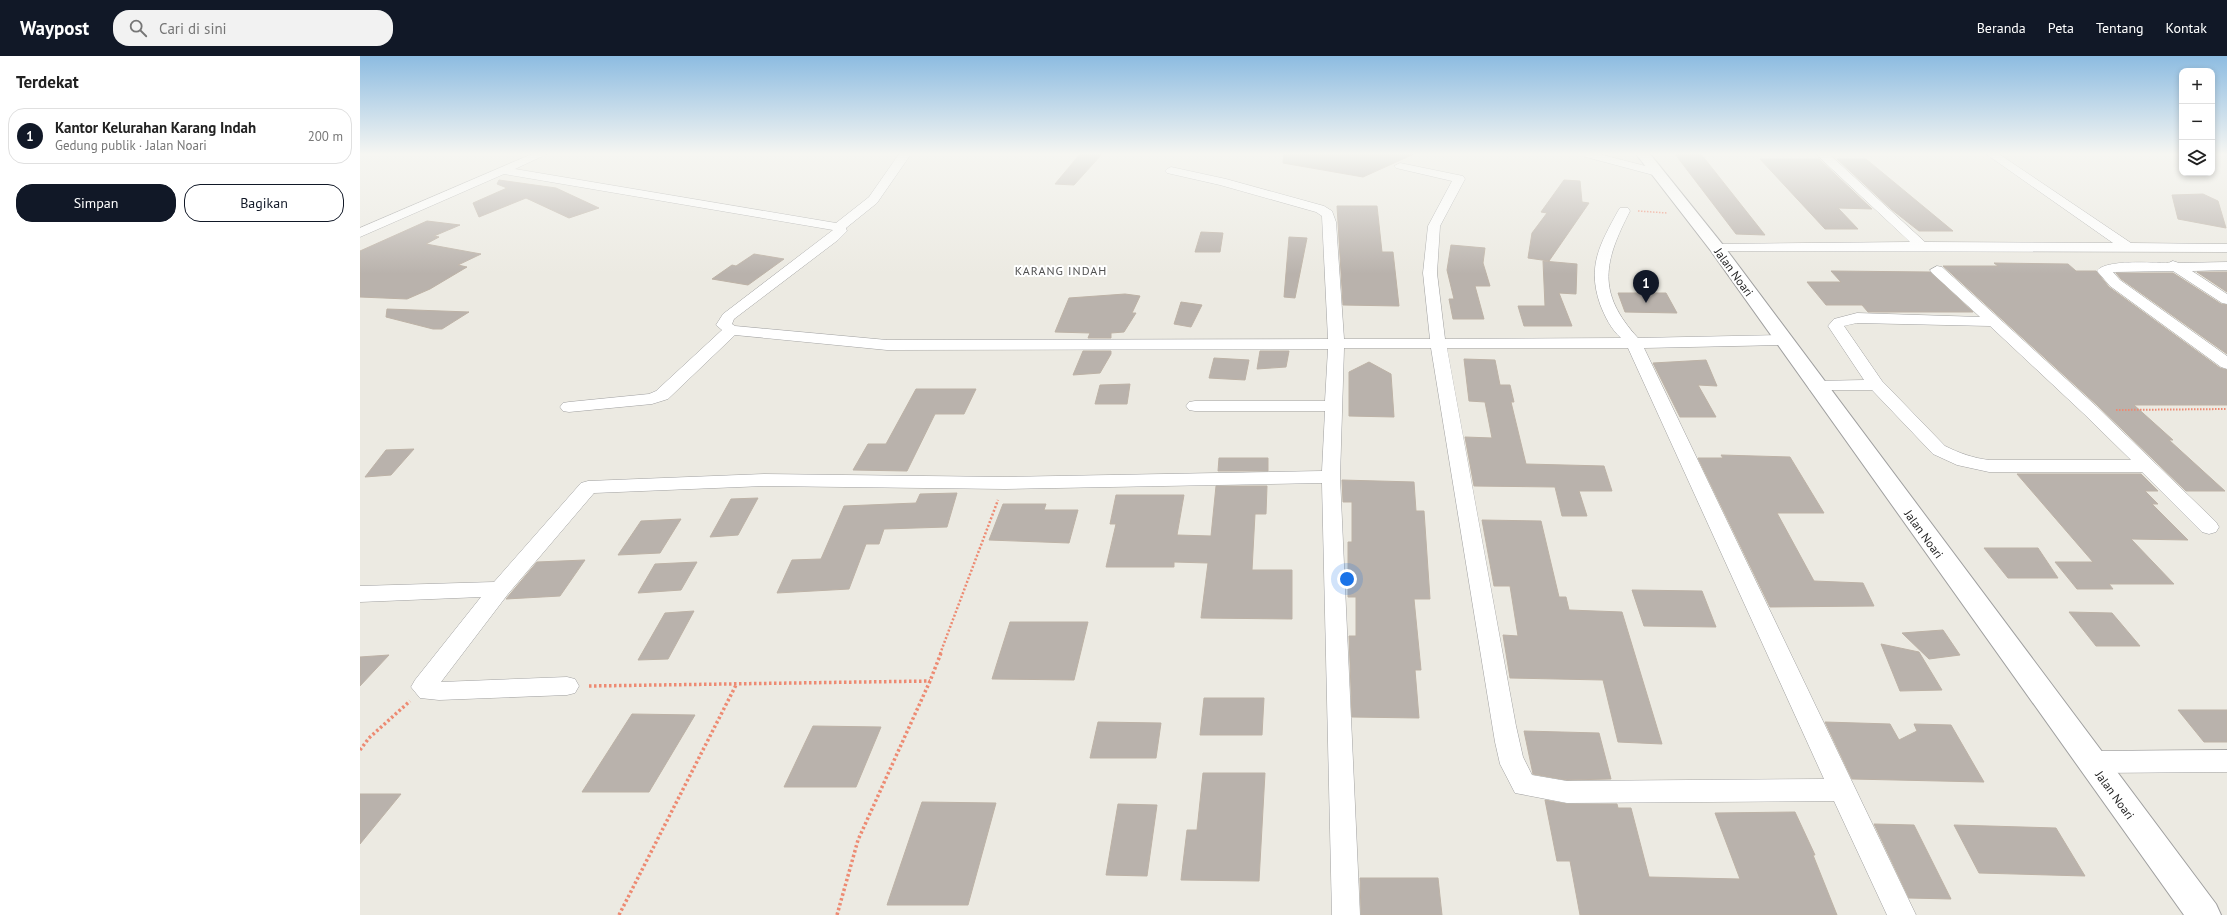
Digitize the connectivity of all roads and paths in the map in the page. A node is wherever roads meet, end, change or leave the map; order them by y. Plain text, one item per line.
1 (454, 194) edge
2 (644, 194) edge
3 (877, 194) edge
4 (1269, 194) edge
5 (1451, 194) edge
6 (1674, 194) edge
7 (1866, 194) edge
8 (2051, 194) edge
9 (1624, 211) joint
10 (1690, 214) junction
11 (839, 227) junction
12 (360, 234) edge
13 (1922, 246) junction
14 (2128, 247) junction
15 (2147, 247) junction
16 (1717, 248) junction
17 (2227, 248) edge
18 (2174, 266) junction
19 (2227, 266) edge
20 (1937, 270) dead end
21 (2227, 300) edge
22 (1994, 322) junction
23 (731, 330) junction
24 (1784, 340) junction
25 (1438, 343) junction
26 (1634, 343) junction
27 (1336, 344) junction
28 (2227, 364) edge
29 (1876, 385) junction
30 (1816, 386) junction
31 (1195, 406) dead end
32 (1333, 406) junction
33 (569, 407) dead end
34 (2227, 409) edge
35 (2090, 410) junction
36 (2145, 466) junction
37 (1330, 477) junction
38 (1005, 483) junction
39 (2209, 527) dead end
40 (500, 589) junction
41 (360, 594) edge
42 (930, 681) junction
43 (736, 685) junction
44 (567, 686) joint
45 (424, 689) junction
46 (360, 750) edge
47 (2092, 762) junction
48 (2227, 762) edge
49 (1842, 790) junction
50 (619, 915) edge
51 (837, 915) edge
52 (1346, 915) edge
53 (1902, 915) edge
54 (2204, 915) edge

1 - 12 street
2 - 11 street
3 - 11 street
4 - 27 street
5 - 25 street
6 - 10 street, Jalan Noari
7 - 13 street
8 - 14 street
9 - 10 path
9 - 26 street
10 - 16 street, Jalan Noari
11 - 23 street
13 - 14 street
13 - 16 street
14 - 15 street
15 - 17 street
15 - 18 street
16 - 24 street, Jalan Noari
18 - 19 street
18 - 21 street
18 - 28 street
20 - 22 street
22 - 29 street
22 - 35 street
23 - 27 street
23 - 33 street
24 - 26 street
24 - 30 street, Jalan Noari
25 - 26 street
25 - 27 street
25 - 49 street
26 - 49 street
27 - 32 street
29 - 30 street
29 - 36 street
30 - 47 street, Jalan Noari
31 - 32 street
32 - 37 street
34 - 35 path
35 - 36 street
36 - 39 street
37 - 38 street
37 - 52 street
38 - 40 street
38 - 42 path
40 - 41 street
40 - 45 street
42 - 43 path
42 - 51 path
43 - 44 path
43 - 50 path
44 - 45 street
45 - 46 path
47 - 48 street
47 - 54 street, Jalan Noari
49 - 53 street

